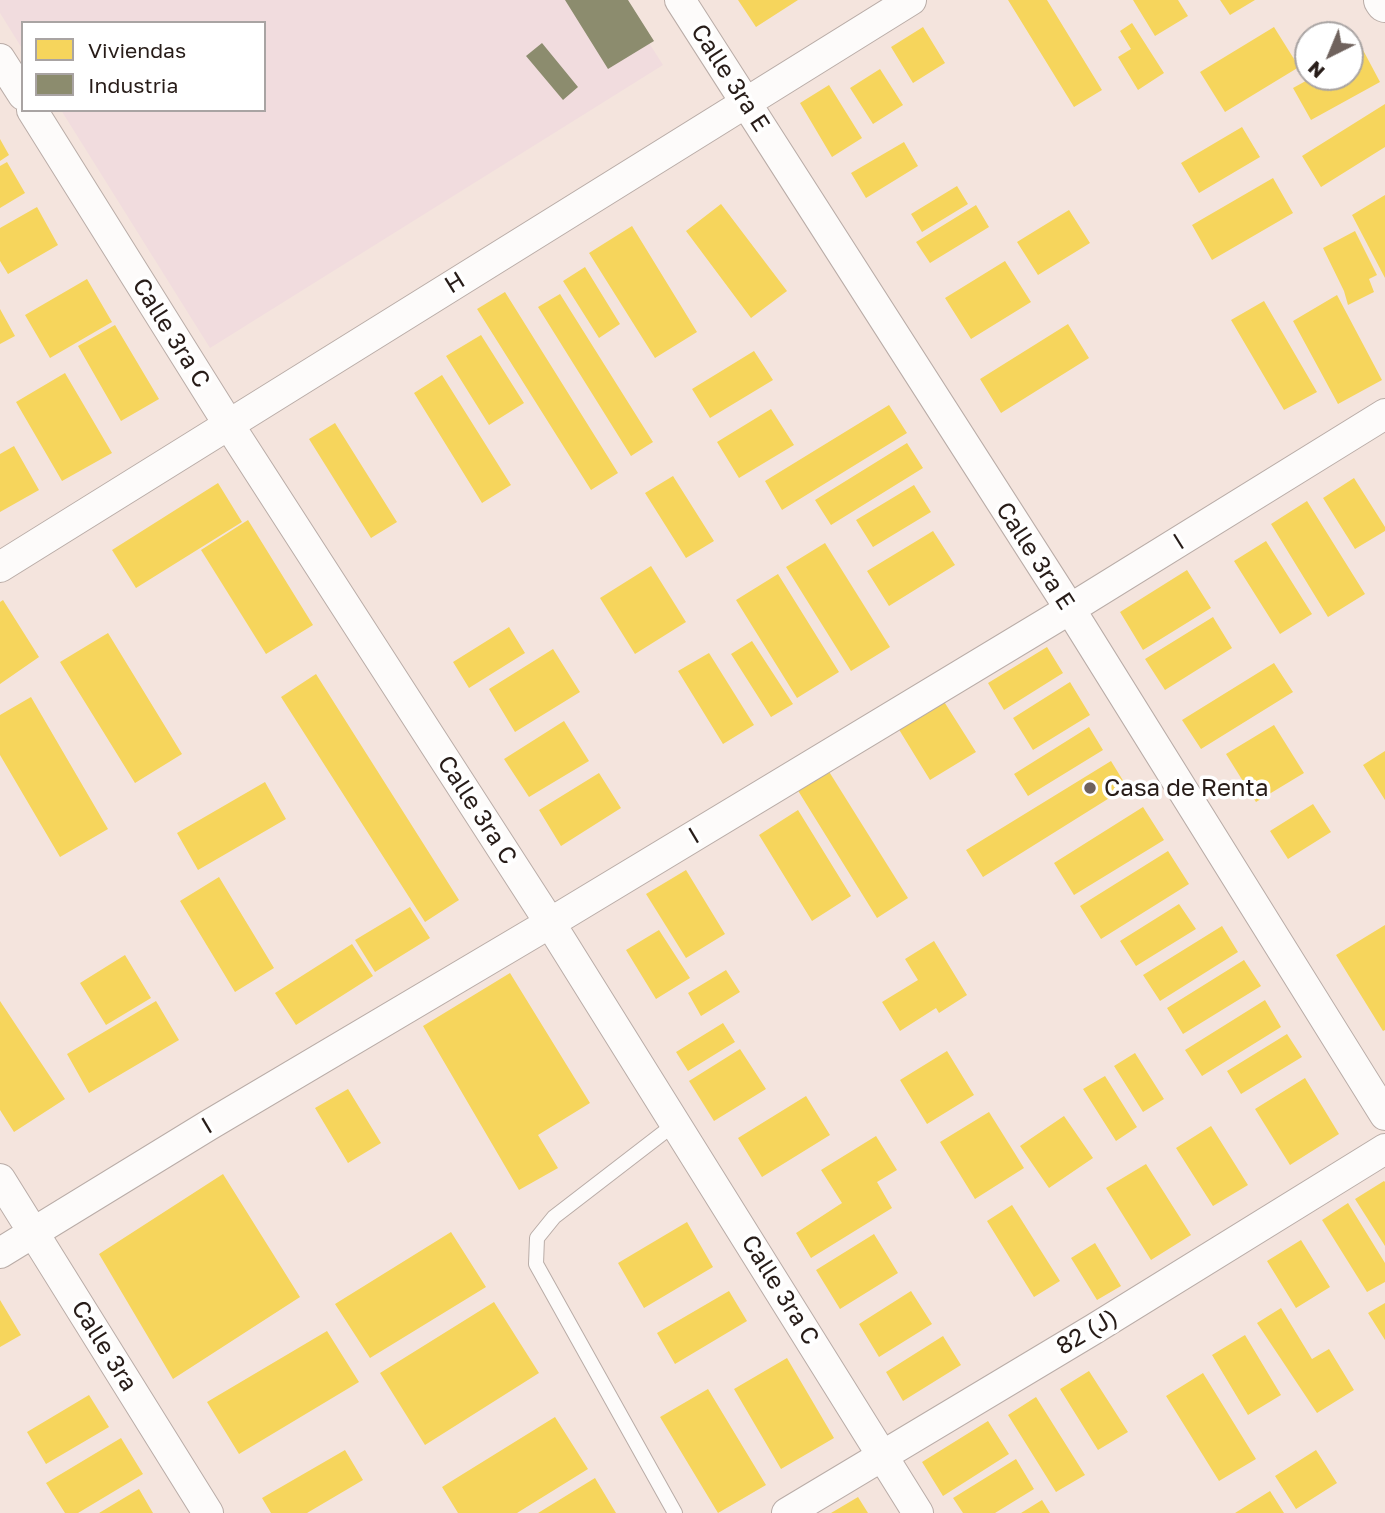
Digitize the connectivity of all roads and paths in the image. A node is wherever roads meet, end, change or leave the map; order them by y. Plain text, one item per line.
1 (680, 0) edge
2 (911, 0) edge
3 (0, 59) edge
4 (21, 92) edge
5 (745, 102) junction
6 (33, 112) edge
7 (1385, 414) edge
8 (229, 425) junction
9 (0, 568) edge
10 (1070, 609) junction
11 (550, 923) junction
12 (1385, 1115) edge
13 (676, 1123) junction
14 (1385, 1149) edge
15 (0, 1179) edge
16 (34, 1232) junction
17 (0, 1253) edge
18 (883, 1454) junction
19 (208, 1513) edge
20 (675, 1513) edge
21 (787, 1513) edge
22 (918, 1513) edge

1 - 5 street, Calle 3ra E
2 - 5 street, H
3 - 4 street
5 - 8 street, H
5 - 10 street, Calle 3ra E
6 - 8 street, Calle 3ra C
7 - 10 street, I
8 - 9 street, H
8 - 11 street, Calle 3ra C
10 - 11 street, I
10 - 12 street, Calle 3ra E
11 - 13 street, Calle 3ra C
11 - 16 street, I
13 - 18 street, Calle 3ra C
13 - 20 lane
14 - 18 street, 82 (J)
15 - 16 street, Calle 3ra
16 - 17 street, I
16 - 19 street, Calle 3ra
18 - 21 street, 82 (J)
18 - 22 street, Calle 3ra C

